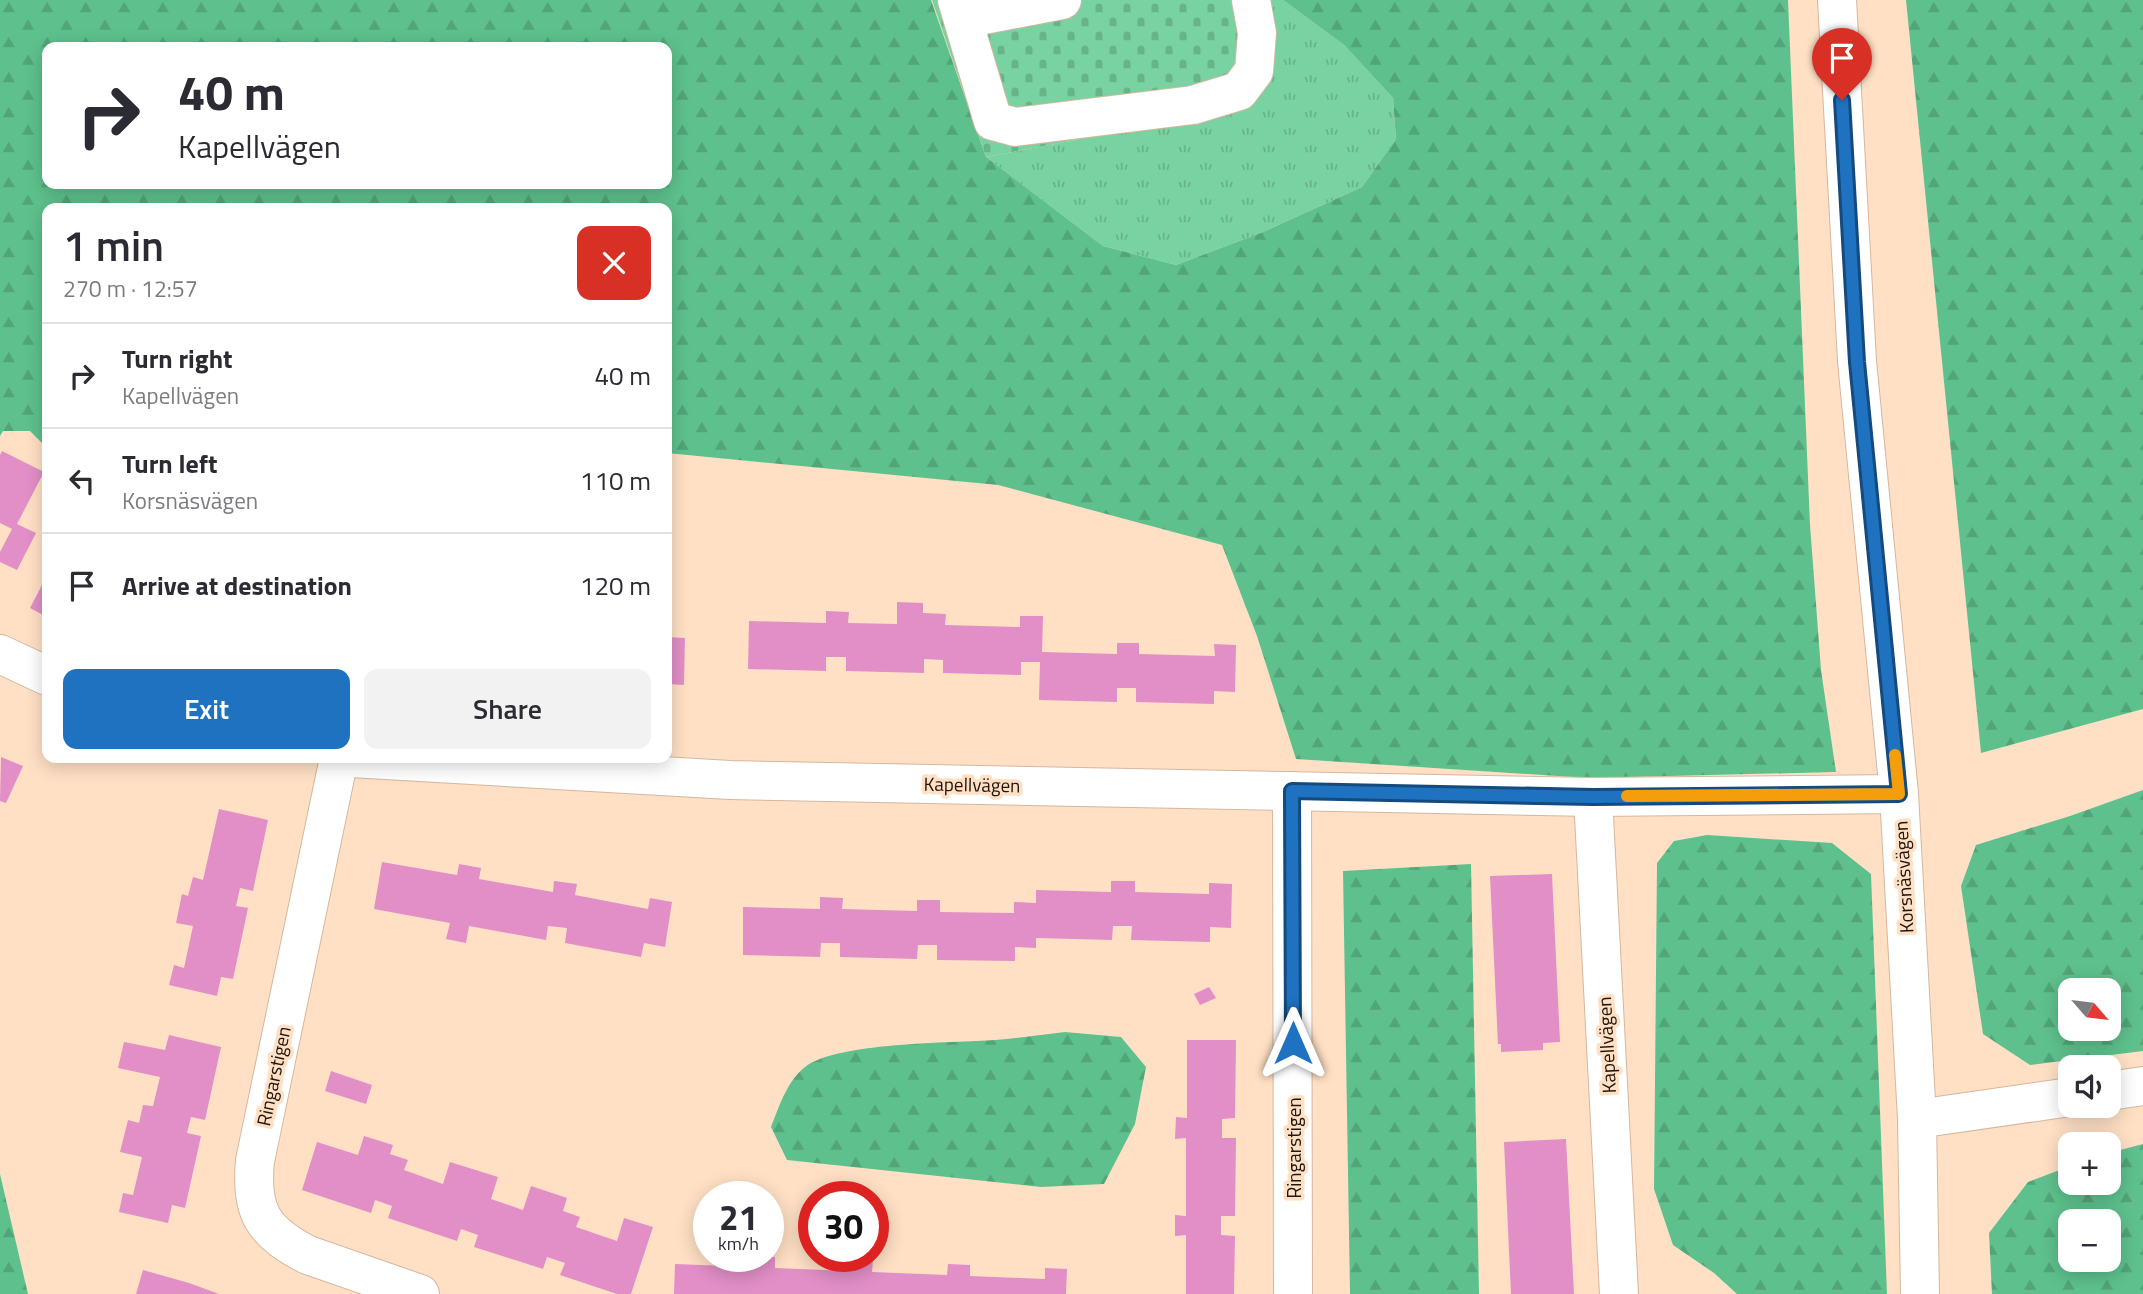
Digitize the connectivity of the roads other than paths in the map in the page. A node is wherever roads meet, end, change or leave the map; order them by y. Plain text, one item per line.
1 (1062, 0) edge
2 (1251, 0) edge
3 (1837, 0) edge
4 (960, 10) edge
5 (0, 654) edge
6 (42, 674) edge
7 (339, 763) edge
8 (437, 763) edge
9 (1292, 791) junction
10 (1899, 794) junction
11 (1593, 797) junction
12 (2143, 1086) edge
13 (2121, 1089) edge
14 (2058, 1099) edge
15 (1917, 1119) junction
16 (420, 1294) edge
17 (1293, 1294) edge
18 (1619, 1294) edge
19 (1920, 1294) edge

1 - 4 street
2 - 4 street
3 - 10 street, Korsnäsvägen
5 - 6 street
7 - 16 street, Ringarstigen
8 - 9 street, Kapellvägen
9 - 11 street, Kapellvägen
9 - 17 street, Ringarstigen
10 - 11 street, Kapellvägen
10 - 15 street, Korsnäsvägen
11 - 18 street, Kapellvägen
12 - 13 street
14 - 15 street
15 - 19 street, Korsnäsvägen

